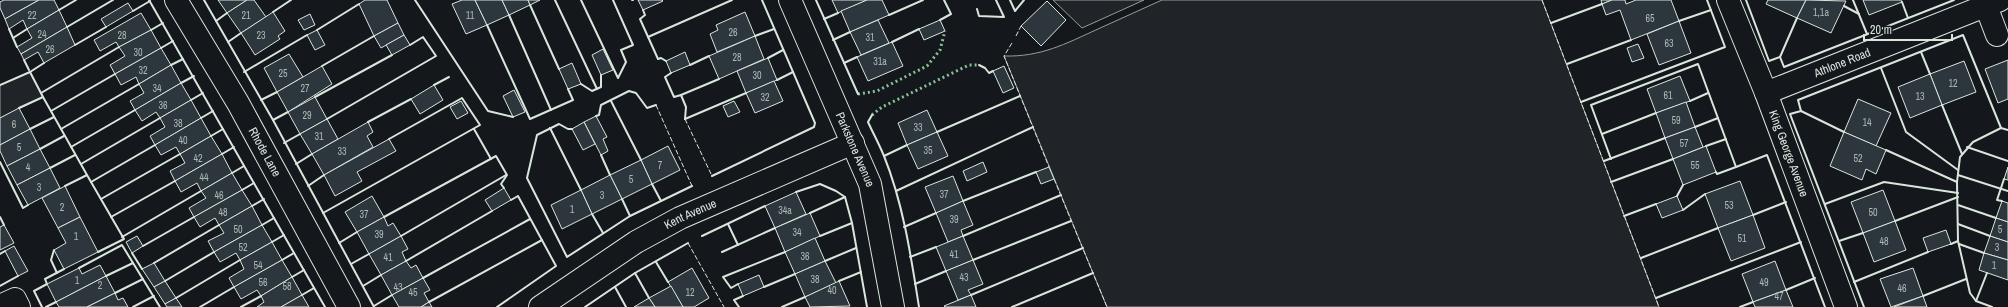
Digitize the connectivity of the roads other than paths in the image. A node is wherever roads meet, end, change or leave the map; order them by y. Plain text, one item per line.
1 (176, 0) edge
2 (790, 0) edge
3 (1728, 0) edge
4 (1993, 3) edge
5 (1997, 35) dead end
6 (1766, 93) junction
7 (853, 143) junction
8 (0, 306) edge
9 (19, 307) edge
10 (349, 307) edge
11 (540, 307) edge
12 (893, 307) edge
13 (1846, 307) edge

1 - 10 street, Rhode Lane
2 - 7 street, Parkstone Avenue
3 - 6 street, King George Avenue
4 - 5 street, Athlone Road
4 - 6 street, Athlone Road
6 - 13 street, King George Avenue
7 - 11 street, Kent Avenue
7 - 12 street, Parkstone Avenue
8 - 9 street

